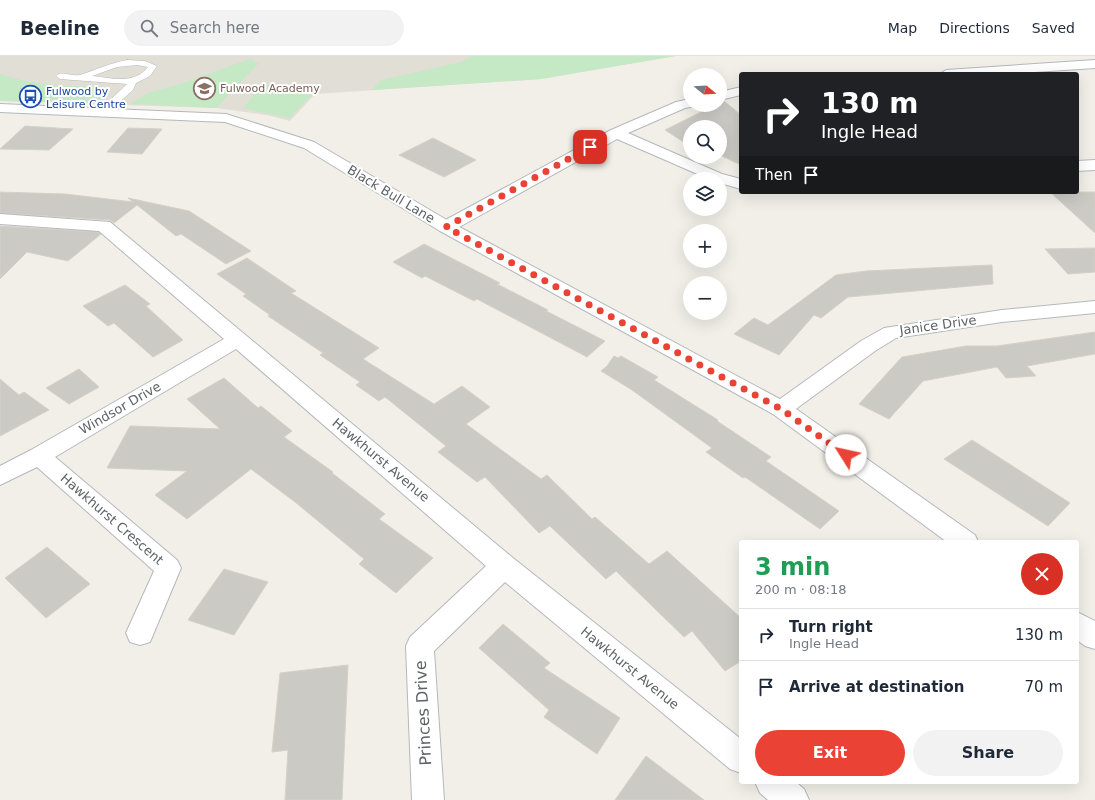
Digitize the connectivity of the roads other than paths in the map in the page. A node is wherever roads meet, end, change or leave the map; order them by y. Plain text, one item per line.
1 (1095, 64) edge
2 (976, 72) edge
3 (60, 76) dead end
4 (80, 78) junction
5 (132, 82) junction
6 (739, 91) edge
7 (727, 94) edge
8 (683, 105) edge
9 (0, 108) edge
10 (103, 112) junction
11 (616, 133) junction
12 (1095, 165) edge
13 (1079, 166) edge
14 (739, 183) edge
15 (0, 219) edge
16 (446, 227) junction
17 (1095, 307) edge
18 (238, 339) junction
19 (781, 409) junction
20 (39, 456) junction
21 (0, 476) edge
22 (963, 540) edge
23 (504, 566) junction
24 (1079, 625) edge
25 (140, 633) dead end
26 (1095, 637) edge
27 (739, 756) edge
28 (773, 784) edge
29 (428, 800) edge
30 (793, 800) edge

1 - 2 street
3 - 4 lane
4 - 5 lane
4 - 5 lane
5 - 10 lane
6 - 7 street
8 - 11 street
9 - 10 street, Black Bull Lane
10 - 16 street, Black Bull Lane
11 - 14 street
11 - 16 street
12 - 13 street
15 - 18 street, Hawkhurst Avenue
16 - 19 street, Black Bull Lane
17 - 19 street, Janice Drive
18 - 20 street, Windsor Drive
18 - 23 street, Hawkhurst Avenue
19 - 22 street, Black Bull Lane
20 - 21 street, Windsor Drive
20 - 25 street, Hawkhurst Crescent
23 - 27 street, Hawkhurst Avenue
23 - 29 street, Princes Drive
24 - 26 street
28 - 30 street

